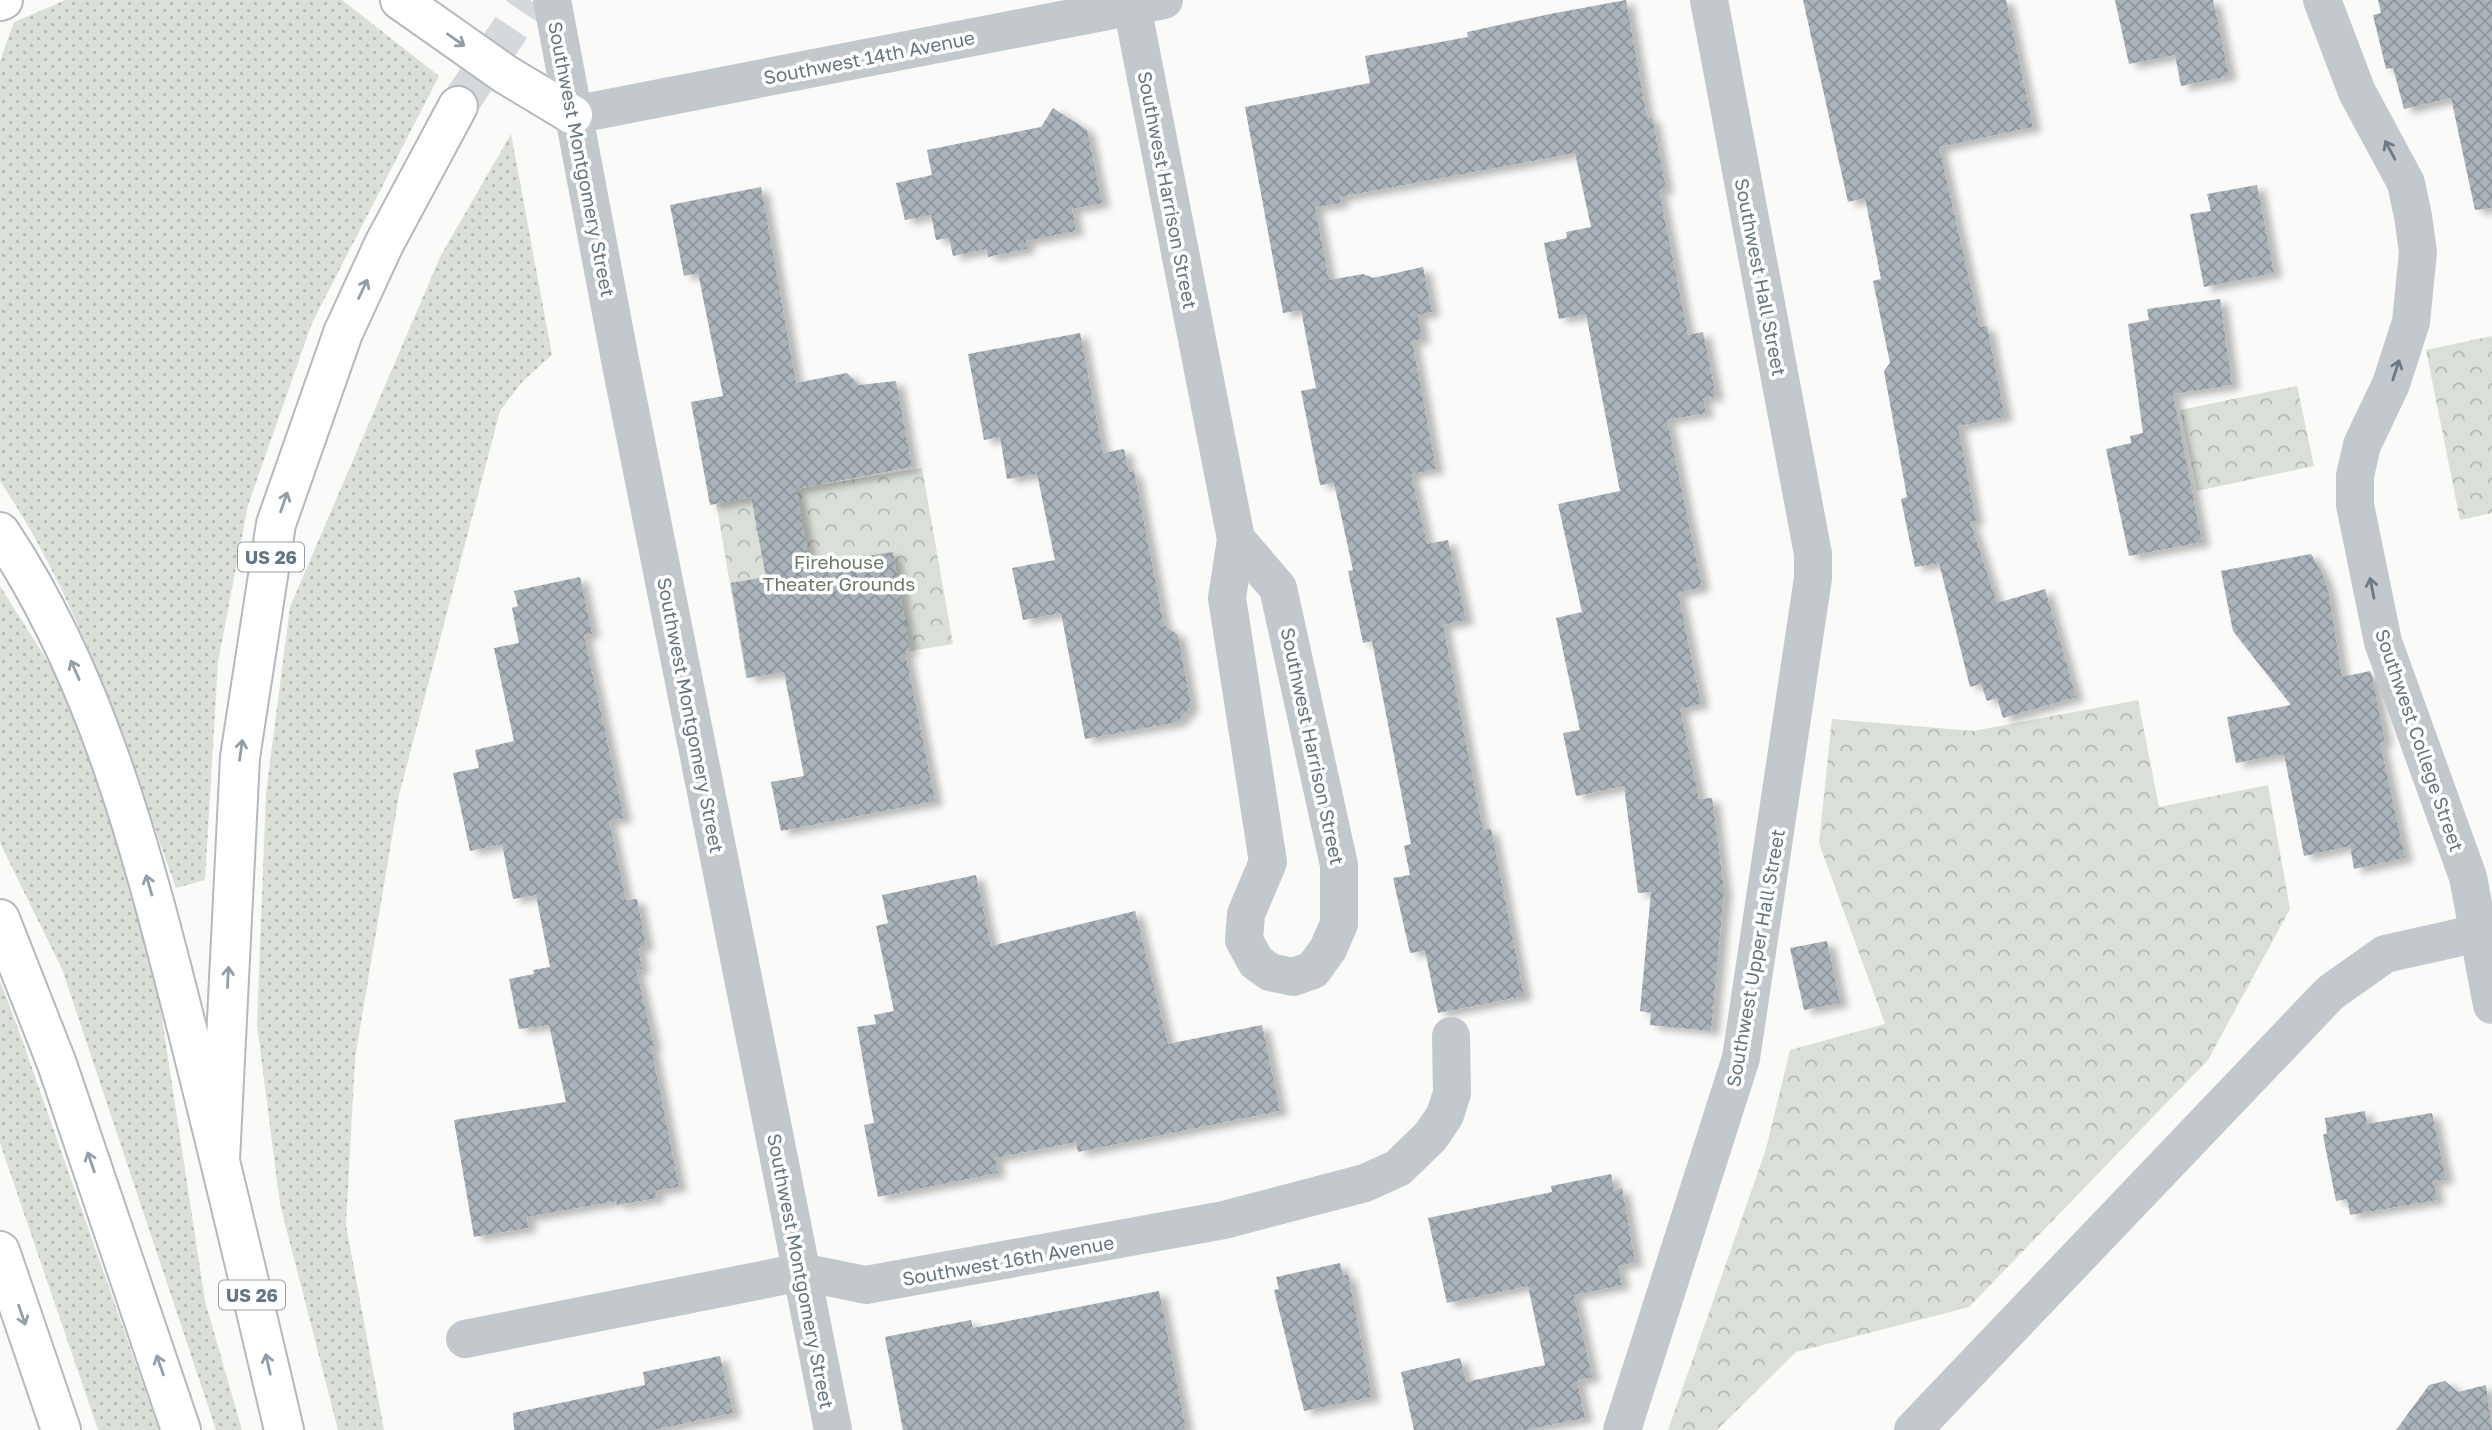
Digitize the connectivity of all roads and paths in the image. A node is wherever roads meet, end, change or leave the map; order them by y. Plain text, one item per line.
1 (400, 0) edge
2 (552, 0) edge
3 (1709, 0) edge
4 (2322, 0) edge
5 (1148, 3) edge
6 (458, 106) tunnel mouth
7 (573, 115) junction
8 (0, 532) edge
9 (1236, 539) junction
10 (1813, 555) joint
11 (0, 919) edge
12 (2485, 932) edge
13 (2492, 1005) edge
14 (1451, 1036) dead end
15 (220, 1160) junction
16 (0, 1251) edge
17 (802, 1272) junction
18 (465, 1339) dead end
19 (61, 1430) edge
20 (181, 1430) edge
21 (284, 1430) edge
22 (833, 1430) edge
23 (1622, 1430) edge
24 (1913, 1430) edge

1 -> 7 main road
2 - 7 street, Southwest Montgomery Street
3 - 10 street, Southwest Hall Street
12 -> 4 street, Southwest College Street
5 - 7 street, Southwest 14th Avenue
5 - 9 street, Southwest Harrison Street
15 -> 6 main road, US 26
7 - 17 street, Southwest Montgomery Street
15 -> 8 main road
9 - 9 street, Southwest Harrison Street
10 - 23 street, Southwest Upper Hall Street
20 -> 11 main road
12 - 13 street, Southwest College Street
12 - 24 street
14 - 17 street, Southwest 16th Avenue
21 -> 15 main road, US 26
16 -> 19 main road
17 - 18 street, Southwest 16th Avenue
17 - 22 street, Southwest Montgomery Street

